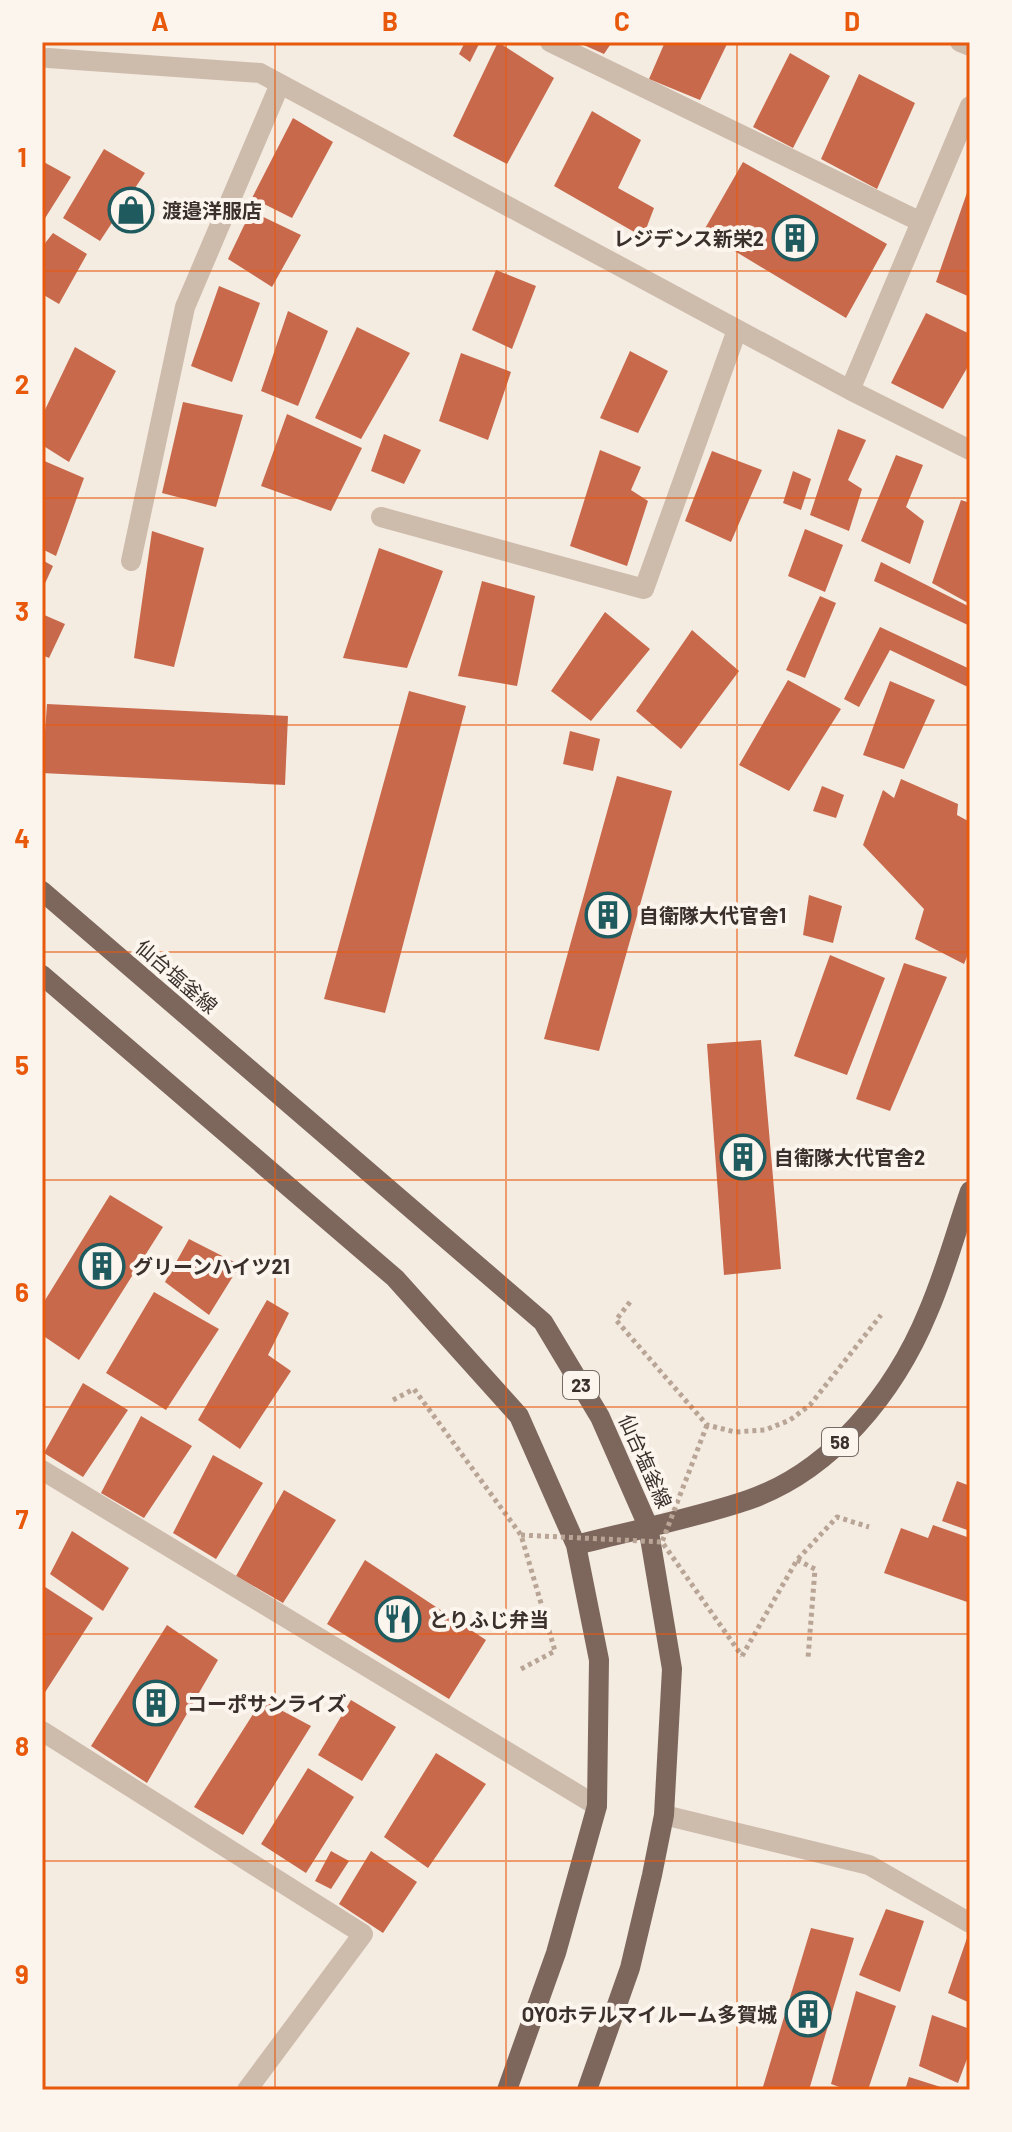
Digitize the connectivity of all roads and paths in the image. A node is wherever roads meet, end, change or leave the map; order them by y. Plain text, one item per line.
1 (550, 42) edge
2 (960, 42) edge
3 (970, 46) edge
4 (48, 55) edge
5 (280, 84) junction
6 (970, 106) edge
7 (921, 222) junction
8 (737, 330) junction
9 (850, 390) junction
10 (970, 450) edge
11 (381, 517) dead end
12 (131, 561) dead end
13 (42, 891) edge
14 (42, 975) edge
15 (970, 1191) edge
16 (630, 1302) dead end
17 (881, 1315) dead end
18 (393, 1400) dead end
19 (707, 1425) junction
20 (42, 1470) edge
21 (648, 1526) junction
22 (869, 1527) dead end
23 (521, 1535) junction
24 (662, 1542) junction
25 (576, 1545) junction
26 (797, 1560) junction
27 (808, 1658) dead end
28 (521, 1669) dead end
29 (42, 1731) edge
30 (597, 1806) junction
31 (664, 1815) junction
32 (970, 1923) edge
33 (247, 2090) edge
34 (507, 2090) edge
35 (587, 2090) edge

1 - 7 street
2 - 3 street
4 - 5 street
5 - 8 street
5 - 12 street
6 - 7 street
7 - 9 street
8 - 9 street
8 - 11 street
9 - 10 street
13 - 21 main road, 仙台塩釜線 / 23
14 - 25 main road
15 - 21 main road, 58
16 - 19 path
17 - 19 path
18 - 23 path
19 - 24 path, bridge
20 - 30 street
21 - 25 main road, 58
21 - 31 main road, 仙台塩釜線 / 23
22 - 26 path
23 - 24 path, bridge
23 - 28 path
24 - 26 path, bridge
25 - 30 main road
26 - 27 path
29 - 33 street
30 - 34 main road
31 - 32 street
31 - 35 main road, 仙台塩釜線 / 23

